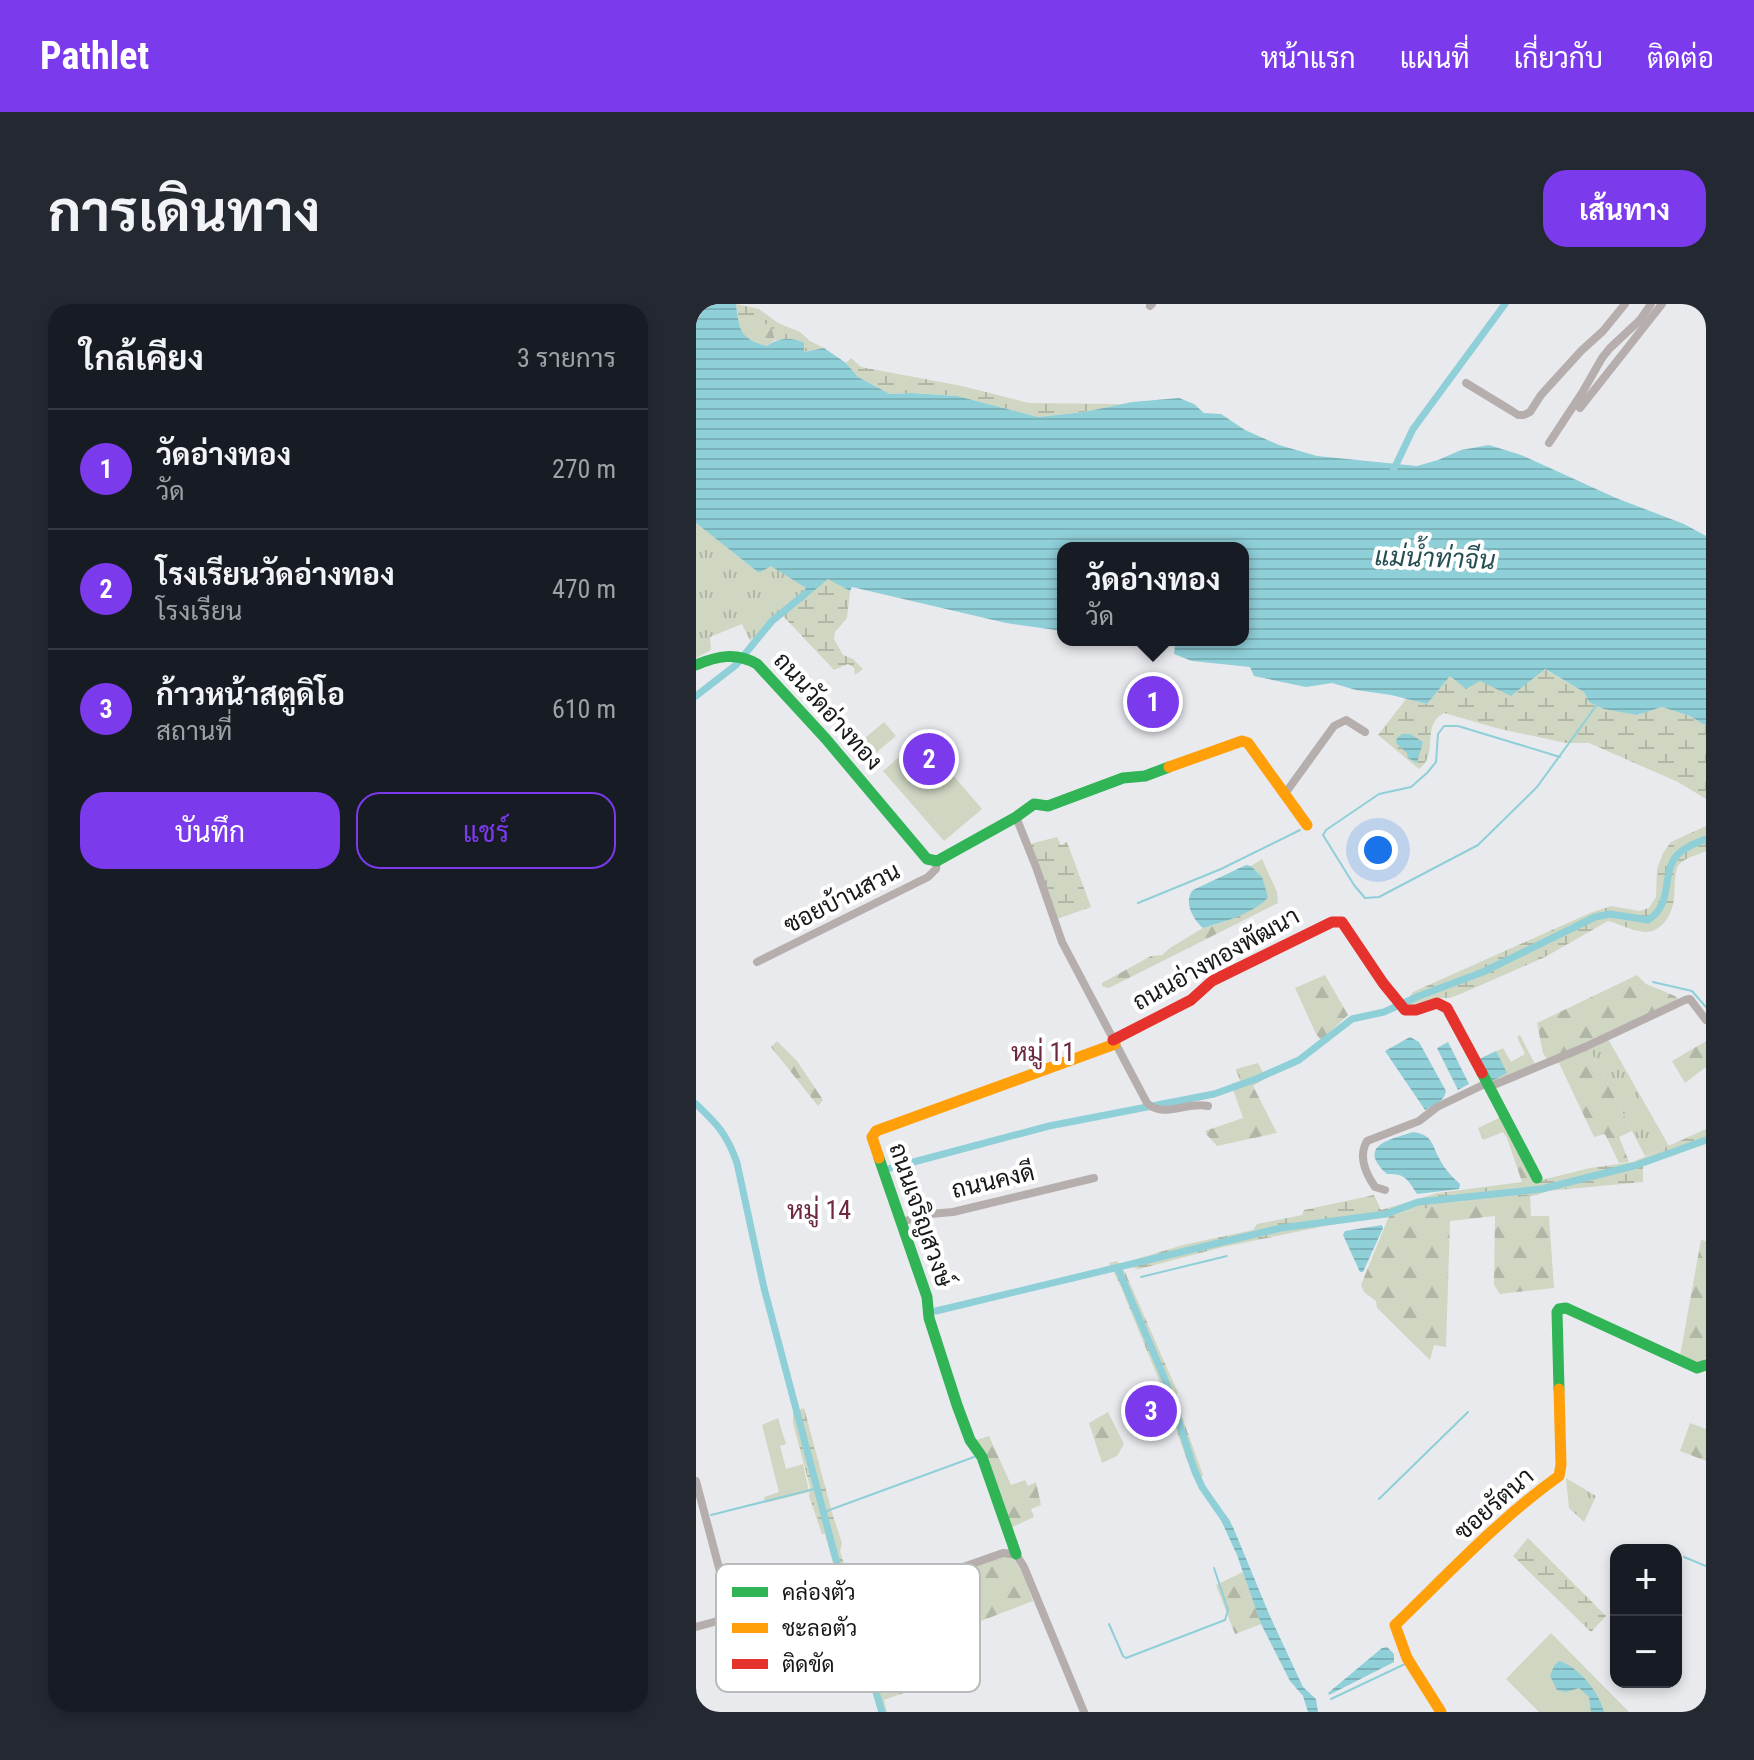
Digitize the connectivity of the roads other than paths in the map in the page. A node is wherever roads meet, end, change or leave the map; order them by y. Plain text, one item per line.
1 (1625, 304) edge
2 (1651, 304) edge
3 (1662, 304) edge
4 (1598, 366) junction
5 (1611, 370) junction
6 (1466, 383) dead end
7 (1580, 408) dead end
8 (1549, 443) dead end
9 (696, 665) edge
10 (1365, 732) dead end
11 (1284, 795) junction
12 (1016, 817) junction
13 (1307, 825) dead end
14 (937, 861) junction
15 (757, 962) dead end
16 (1706, 1020) edge
17 (1114, 1042) junction
18 (1488, 1085) junction
19 (1208, 1106) dead end
20 (1094, 1178) dead end
21 (1537, 1178) dead end
22 (1385, 1190) dead end
23 (901, 1222) junction
24 (1706, 1365) edge
25 (696, 1481) edge
26 (1016, 1554) junction
27 (718, 1564) edge
28 (972, 1564) edge
29 (716, 1621) edge
30 (696, 1627) edge
31 (1084, 1712) edge
32 (1441, 1712) edge

1 - 6 street
2 - 4 street
3 - 5 street
4 - 5 street
4 - 8 street
5 - 7 street
9 - 14 street, ถนนวัดอ่างทอง
10 - 11 street
11 - 12 street
11 - 13 street
12 - 14 street
12 - 17 street
14 - 15 street, ซอยบ้านสวน
16 - 18 street
17 - 18 street, ถนนอ่างทองพัฒนา
17 - 19 street
17 - 23 street, ถนนเจริญสวงษ์
18 - 21 street, ถนนอ่างทองพัฒนา
18 - 22 street
20 - 23 street, ถนนคงดี
23 - 26 street, ถนนเจริญสวงษ์
24 - 32 street, ซอยรัตนา
25 - 27 street
26 - 28 street
26 - 31 street
29 - 30 street

